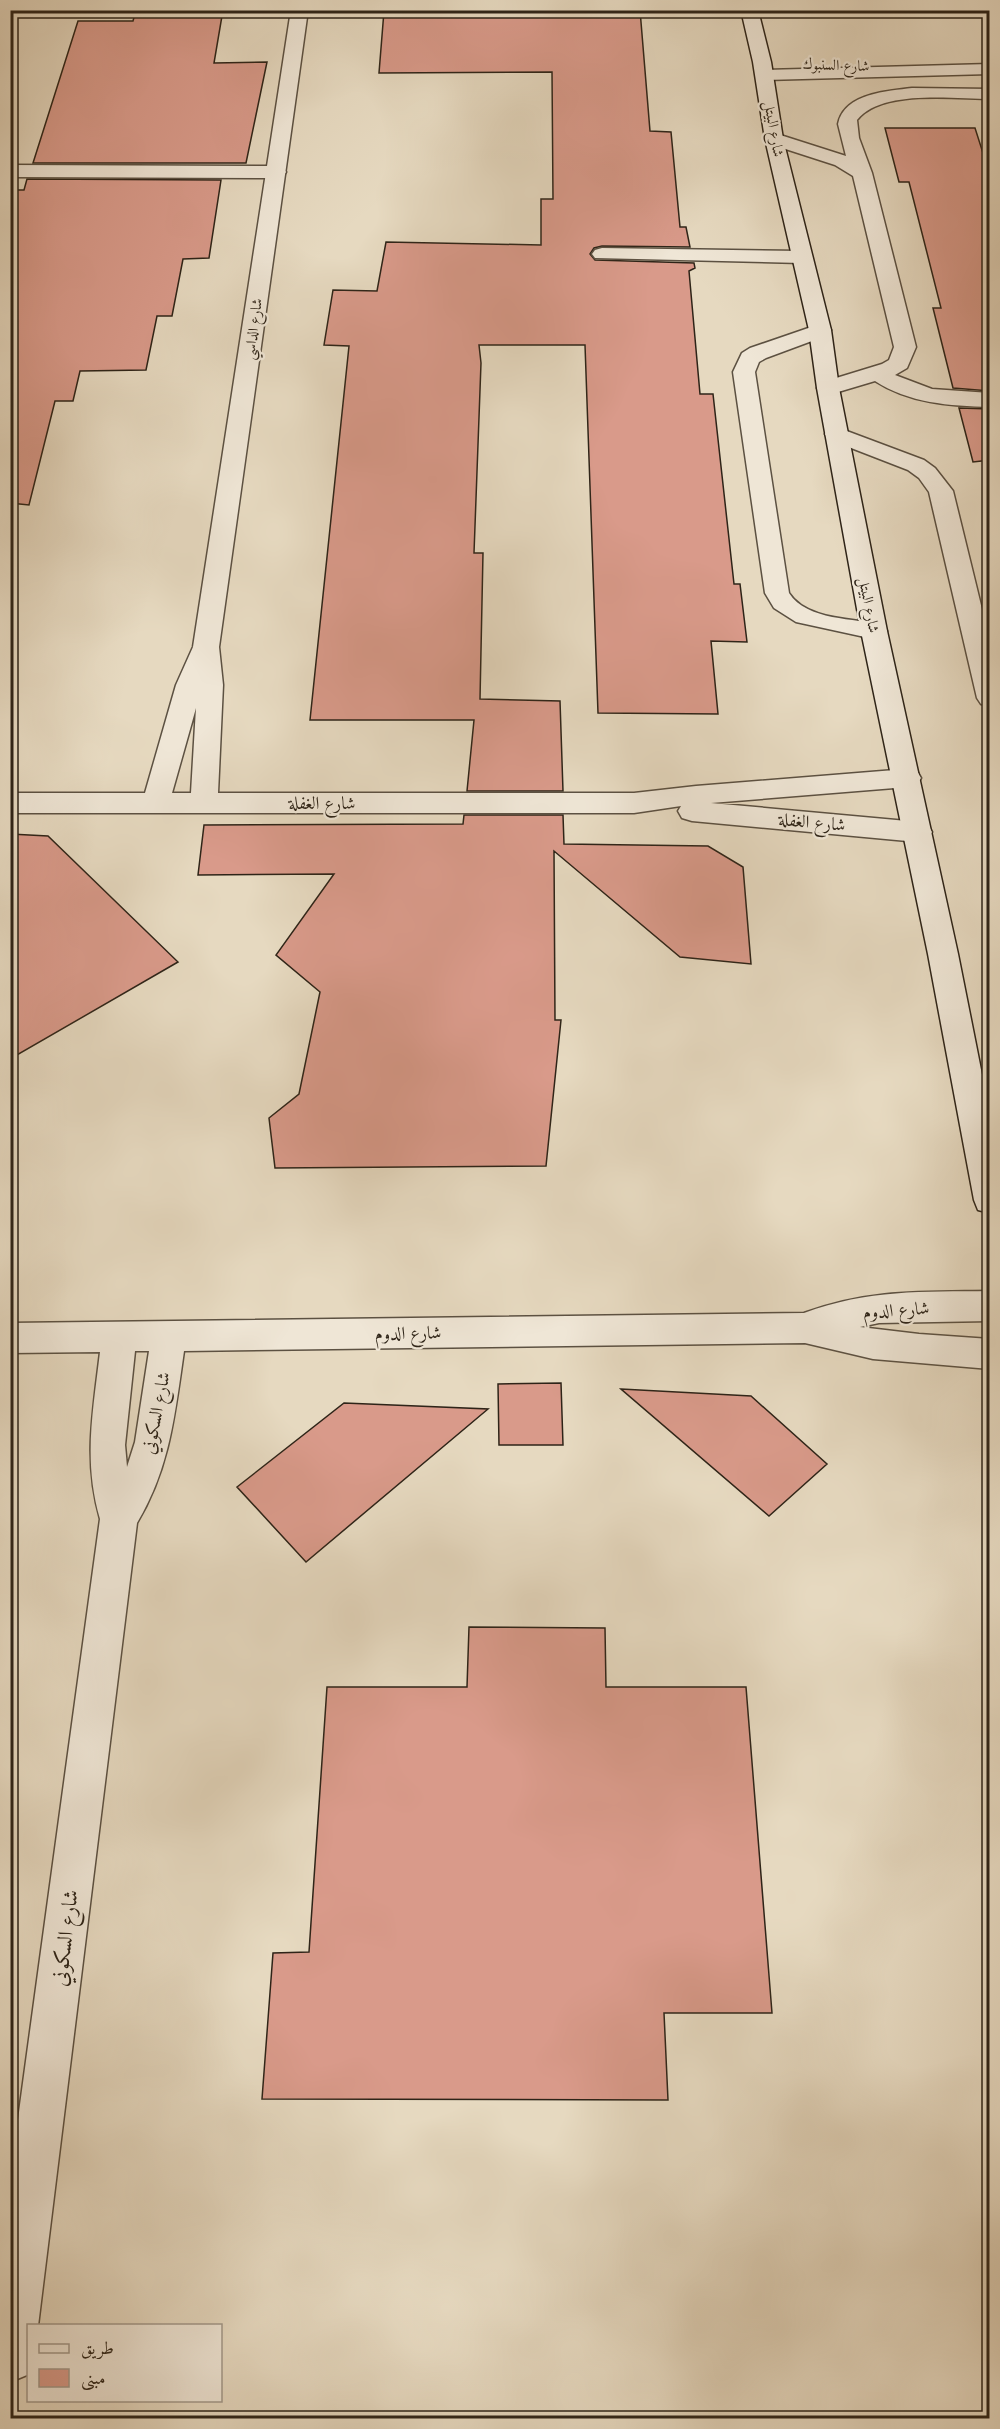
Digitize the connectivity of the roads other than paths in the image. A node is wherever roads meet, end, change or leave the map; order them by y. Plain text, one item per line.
1 (300, 10) edge
2 (749, 10) edge
3 (764, 69) junction
4 (990, 69) edge
5 (912, 70) junction
6 (984, 94) edge
7 (774, 139) junction
8 (10, 171) edge
9 (276, 172) junction
10 (862, 173) junction
11 (602, 254) dead end
12 (801, 256) junction
13 (820, 330) junction
14 (879, 374) junction
15 (828, 388) junction
16 (990, 400) edge
17 (836, 434) junction
18 (874, 631) junction
19 (206, 647) junction
20 (990, 698) edge
21 (907, 778) junction
22 (10, 803) edge
23 (156, 803) junction
24 (204, 803) junction
25 (634, 803) junction
26 (918, 832) junction
27 (990, 1200) edge
28 (990, 1306) edge
29 (805, 1328) junction
30 (169, 1336) junction
31 (119, 1337) junction
32 (10, 1338) edge
33 (990, 1354) edge
34 (119, 1519) junction
35 (10, 2358) edge

1 - 9 street, شارع الداسي
2 - 3 street, شارع البيتل
3 - 5 street, شارع السنبوك
3 - 7 street, شارع البيتل
4 - 5 street, شارع السنبوك
5 - 6 street
6 - 10 street
7 - 10 street
7 - 12 street, شارع البيتل
8 - 9 street
9 - 19 street, شارع الداسي
10 - 14 street
11 - 12 street
12 - 13 street, شارع البيتل
13 - 15 street, شارع البيتل
13 - 18 street
14 - 15 street
14 - 16 street
15 - 17 street, شارع البيتل
17 - 18 street, شارع البيتل
17 - 20 street
18 - 21 street, شارع البيتل
19 - 23 street, شارع الداسي
19 - 24 street, شارع الداسي
21 - 25 street, شارع الغفلة
21 - 26 street, شارع البيتل
22 - 23 street, شارع الغفلة
23 - 24 street, شارع الغفلة
24 - 25 street, شارع الغفلة
25 - 26 street, شارع الغفلة
26 - 27 street, شارع البيتل
28 - 29 street, شارع الدوم
29 - 30 street, شارع الدوم
29 - 33 street, شارع الدوم
30 - 31 street, شارع الدوم
30 - 34 street, شارع السكوني
31 - 32 street, شارع الدوم
31 - 34 street, شارع السكوني
34 - 35 street, شارع السكوني

